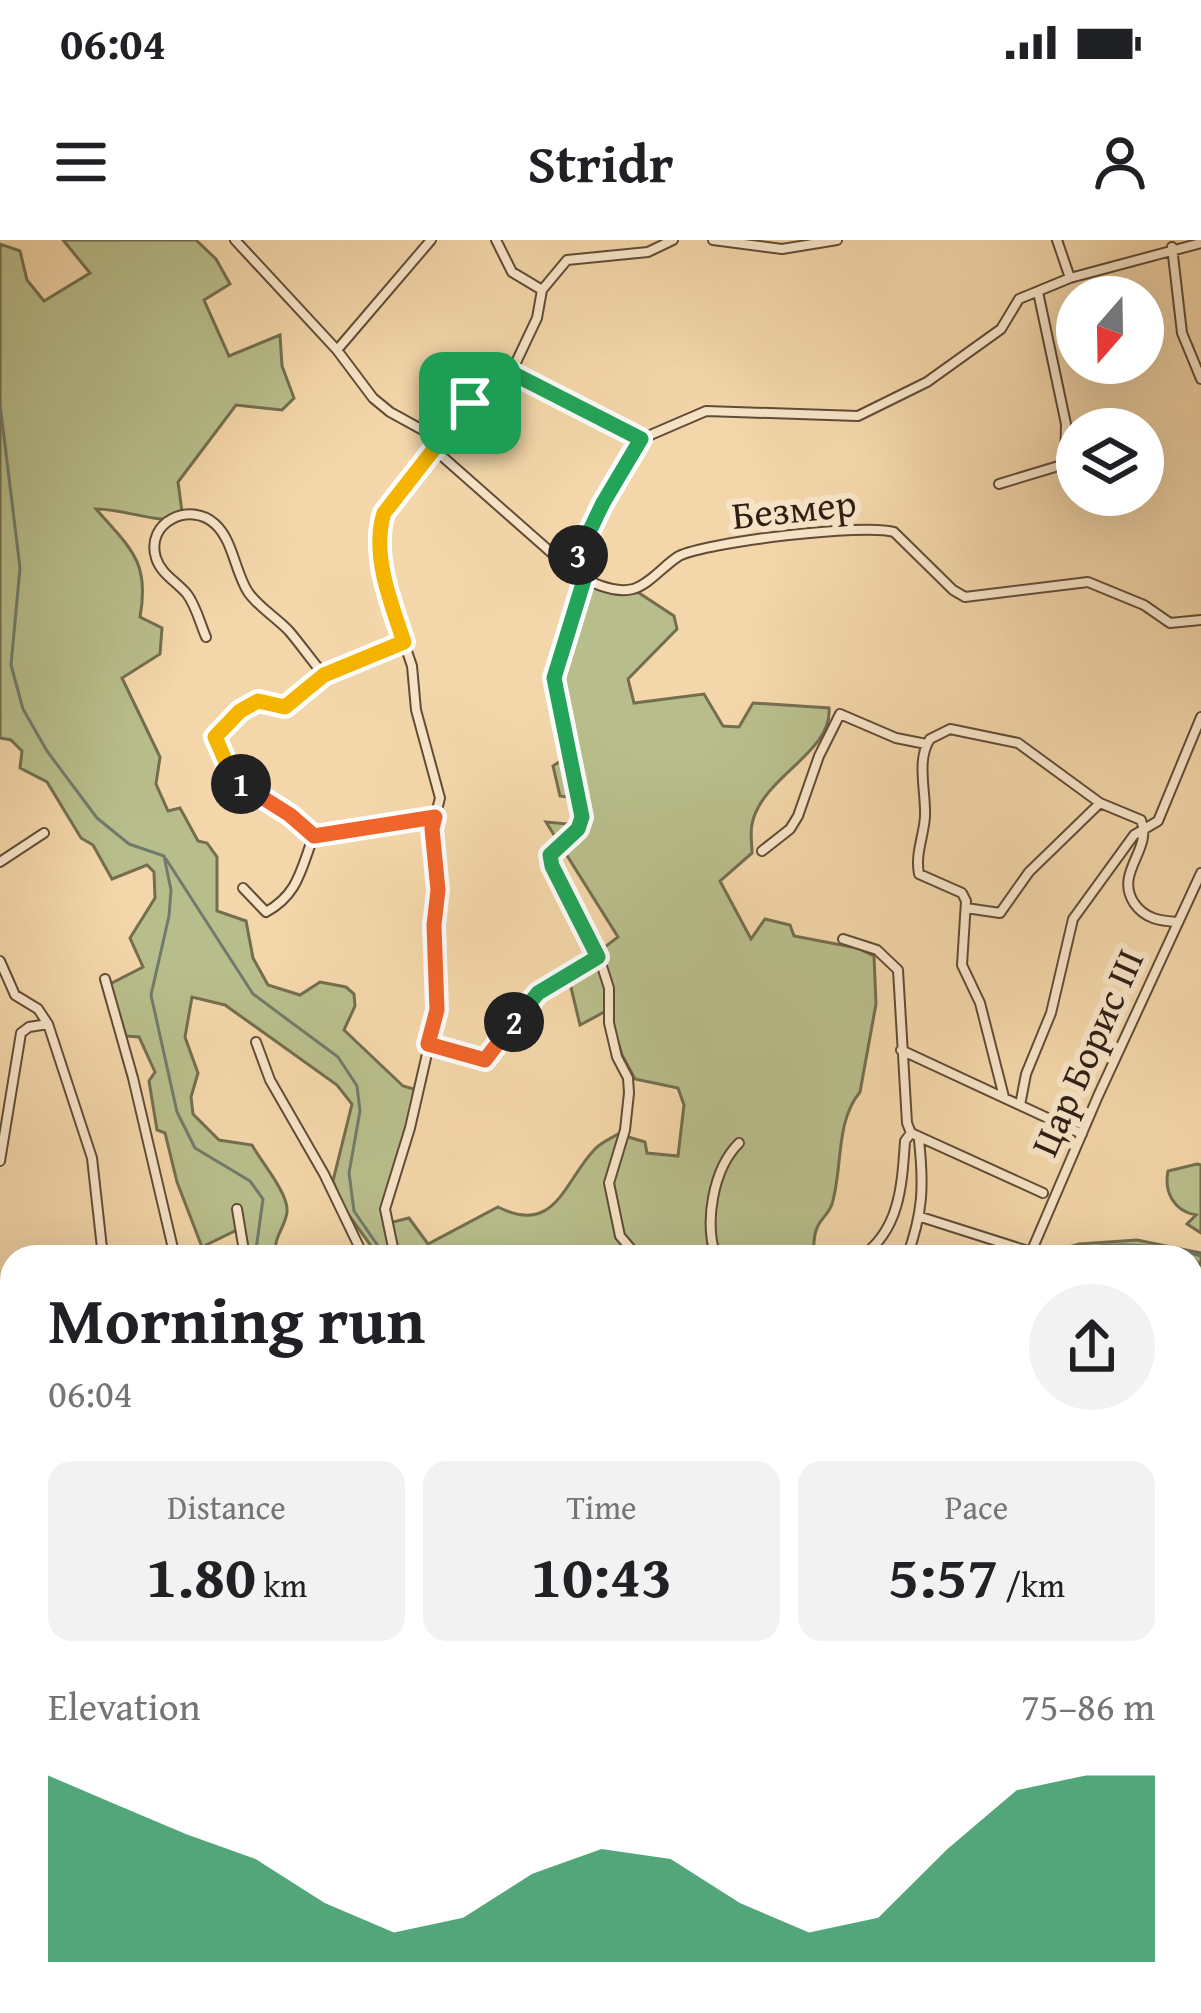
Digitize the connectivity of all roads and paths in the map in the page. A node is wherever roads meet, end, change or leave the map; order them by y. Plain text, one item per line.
1 (235, 240) edge
2 (431, 240) edge
3 (496, 240) edge
4 (673, 240) edge
5 (713, 240) edge
6 (837, 240) edge
7 (1058, 240) edge
8 (1201, 242) edge
9 (1172, 248) junction
10 (1069, 276) edge
11 (1077, 276) edge
12 (1056, 284) edge
13 (542, 290) junction
14 (1038, 292) junction
15 (337, 350) junction
16 (512, 373) junction
17 (1201, 379) edge
18 (439, 439) junction
19 (641, 439) junction
20 (435, 450) junction
21 (999, 484) dead end
22 (571, 570) junction
23 (584, 580) junction
24 (1201, 620) edge
25 (206, 637) dead end
26 (404, 642) junction
27 (324, 675) junction
28 (1201, 717) edge
29 (926, 744) junction
30 (1100, 803) junction
31 (435, 817) junction
32 (1144, 832) junction
33 (44, 833) dead end
34 (314, 836) junction
35 (762, 850) dead end
36 (0, 862) edge
37 (1201, 873) edge
38 (243, 888) dead end
39 (966, 908) junction
40 (1178, 922) junction
41 (843, 939) dead end
42 (598, 957) junction
43 (0, 962) edge
44 (105, 979) dead end
45 (48, 1024) junction
46 (256, 1042) dead end
47 (428, 1044) junction
48 (901, 1050) junction
49 (1004, 1097) junction
50 (1020, 1106) junction
51 (1082, 1134) junction
52 (915, 1136) junction
53 (739, 1143) dead end
54 (0, 1161) edge
55 (1043, 1193) dead end
56 (237, 1209) dead end
57 (921, 1217) junction
58 (102, 1245) edge
59 (172, 1245) edge
60 (243, 1245) edge
61 (358, 1245) edge
62 (392, 1245) edge
63 (628, 1245) edge
64 (713, 1245) edge
65 (879, 1245) edge
66 (912, 1245) edge
67 (1008, 1245) edge
68 (1034, 1245) edge

1 - 15 street
2 - 15 street
3 - 13 street
4 - 13 street
5 - 6 street
7 - 10 street
8 - 9 street
9 - 11 street
9 - 17 street
12 - 14 street
13 - 16 street
14 - 19 street
14 - 21 street
15 - 18 street
16 - 18 street
16 - 19 street
18 - 20 street
19 - 22 street
20 - 22 street
20 - 26 street
22 - 23 street
23 - 24 street, Безмер
23 - 42 street
25 - 27 street
26 - 27 street
26 - 31 street
27 - 34 street
28 - 32 street
29 - 30 street
29 - 35 street
29 - 39 street
30 - 32 street
30 - 39 street
31 - 34 street
31 - 47 street
32 - 40 street
32 - 50 street
33 - 36 street
34 - 38 street
37 - 40 street, Цар Борис III
39 - 49 street
40 - 51 street, Цар Борис III
41 - 48 street
42 - 47 street
42 - 63 street
43 - 45 street
44 - 59 street
45 - 54 street
45 - 58 street
46 - 61 street
47 - 62 street
48 - 49 street
48 - 52 street
49 - 50 street
50 - 51 street
51 - 68 street, Цар Борис III
52 - 55 street
52 - 57 street
52 - 65 street
53 - 64 street
56 - 60 street
57 - 66 street
57 - 67 street

